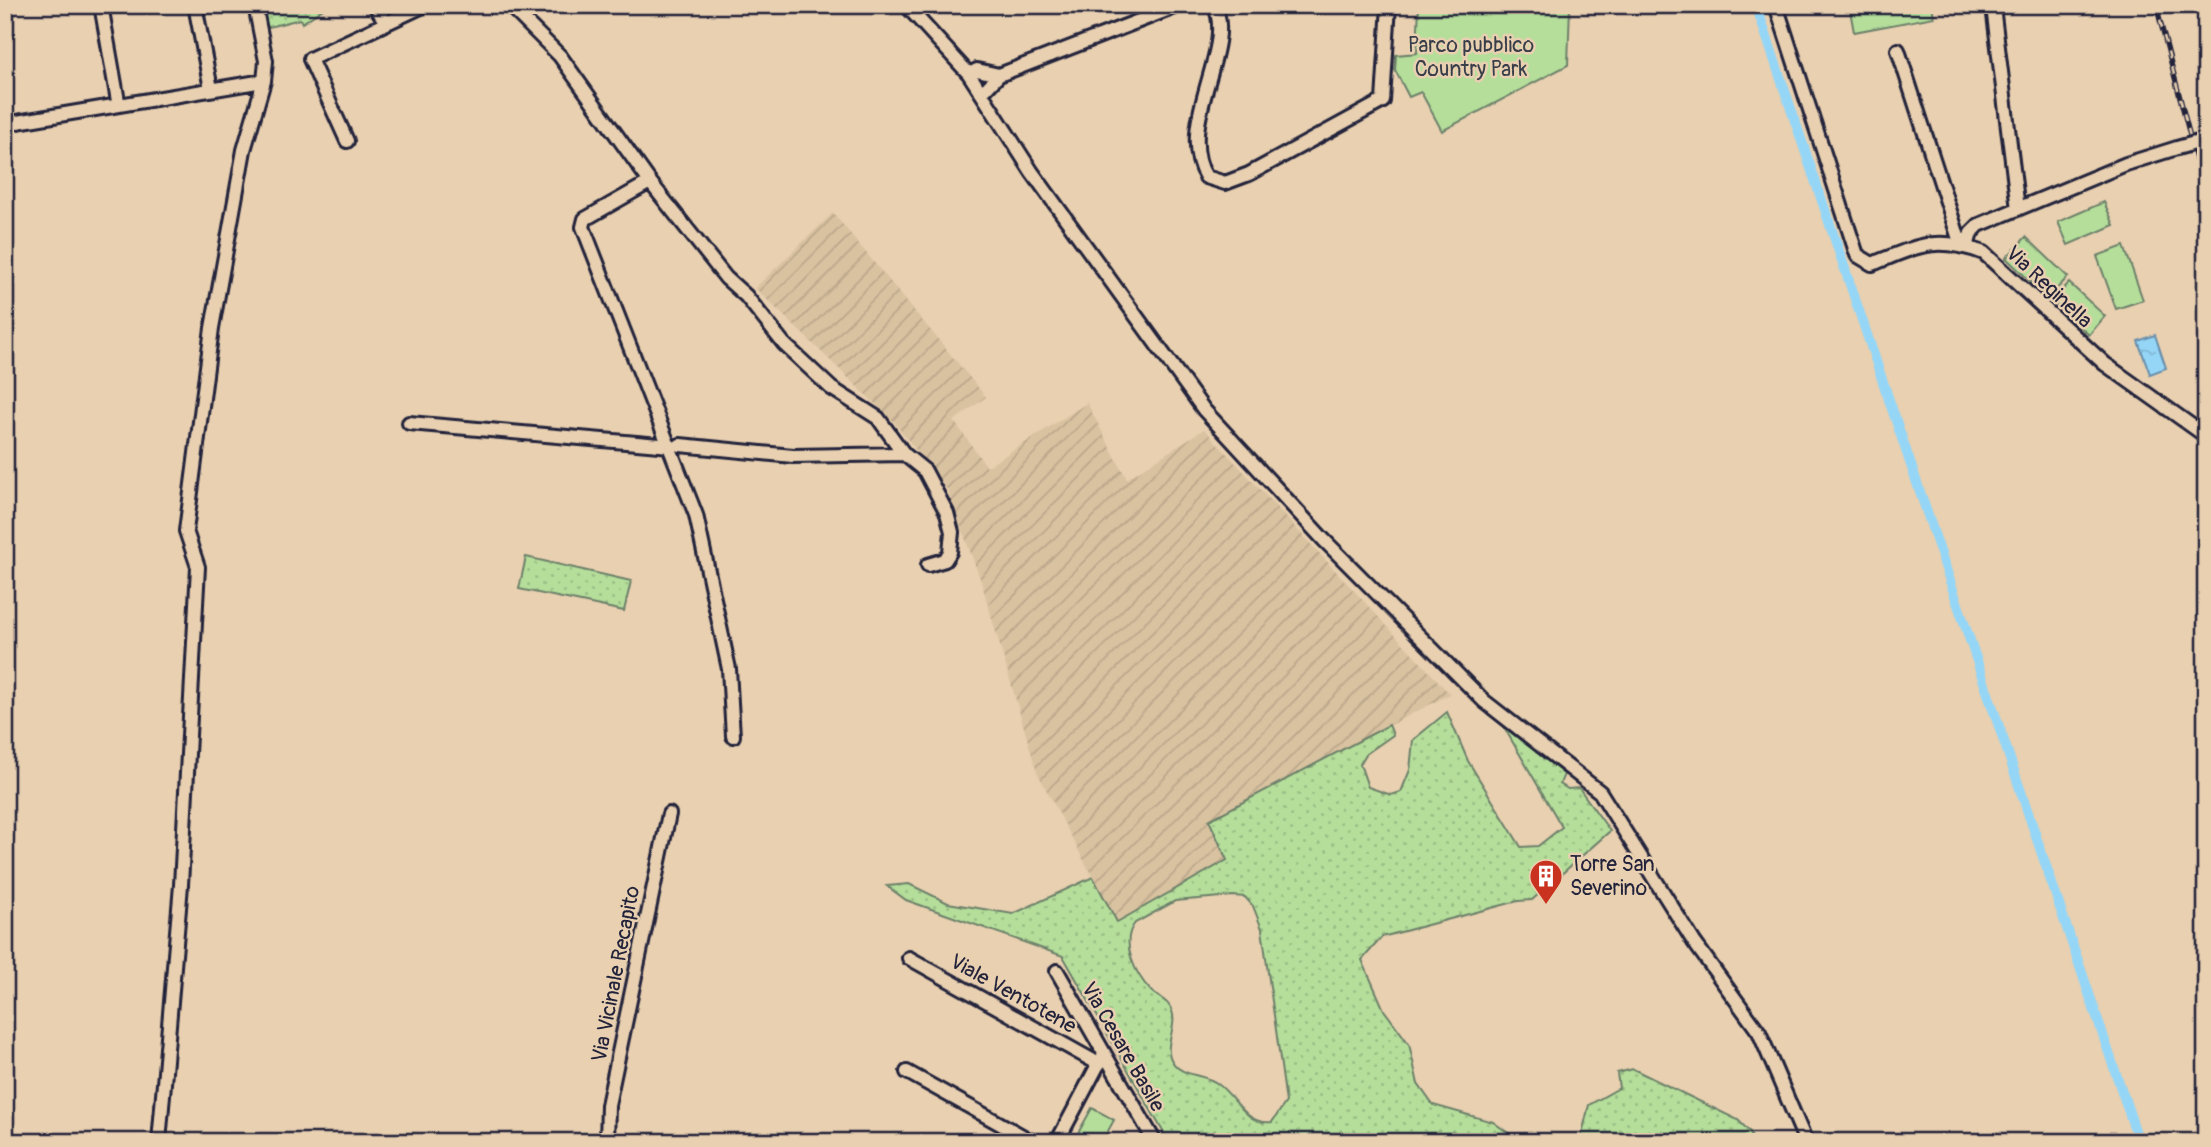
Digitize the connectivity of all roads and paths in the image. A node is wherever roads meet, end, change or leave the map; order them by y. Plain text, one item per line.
1 (101, 5) edge
2 (195, 5) edge
3 (255, 5) edge
4 (375, 5) edge
5 (425, 5) edge
6 (509, 5) edge
7 (906, 5) edge
8 (1180, 5) edge
9 (1214, 5) edge
10 (1389, 5) edge
11 (1776, 5) edge
12 (1994, 15) dead end
13 (386, 23) junction
14 (1898, 50) dead end
15 (969, 74) junction
16 (999, 75) junction
17 (264, 81) junction
18 (211, 89) junction
19 (982, 93) junction
20 (118, 101) dead end
21 (5, 124) edge
22 (347, 141) dead end
23 (2204, 141) edge
24 (650, 182) junction
25 (2018, 209) junction
26 (1967, 247) junction
27 (409, 423) dead end
28 (2206, 436) edge
29 (676, 445) junction
30 (904, 454) junction
31 (929, 565) dead end
32 (733, 736) dead end
33 (668, 814) dead end
34 (909, 958) dead end
35 (1057, 971) dead end
36 (1102, 1058) junction
37 (907, 1072) dead end
38 (159, 1142) edge
39 (607, 1142) edge
40 (1033, 1142) edge
41 (1057, 1142) edge
42 (1155, 1142) edge
43 (1806, 1142) edge

1 - 20 street
2 - 18 street
3 - 17 street
4 - 13 street
5 - 13 street
6 - 24 street
7 - 15 street
8 - 16 street
9 - 10 street
11 - 26 street, Via Reginella
12 - 25 street
13 - 22 street
14 - 26 street
15 - 16 street
15 - 19 street
16 - 19 street
17 - 18 street
17 - 38 street
18 - 21 street
19 - 43 street
23 - 25 street, bridge
24 - 29 street
24 - 30 street
25 - 26 street
26 - 28 street, Via Reginella
27 - 29 street
29 - 30 street
29 - 32 street
30 - 31 street
33 - 39 street, Via Vicinale Recapito
34 - 36 street, Viale Ventotene
35 - 36 street, Via Cesare Basile
36 - 41 street
36 - 42 street, Via Cesare Basile
37 - 40 street

